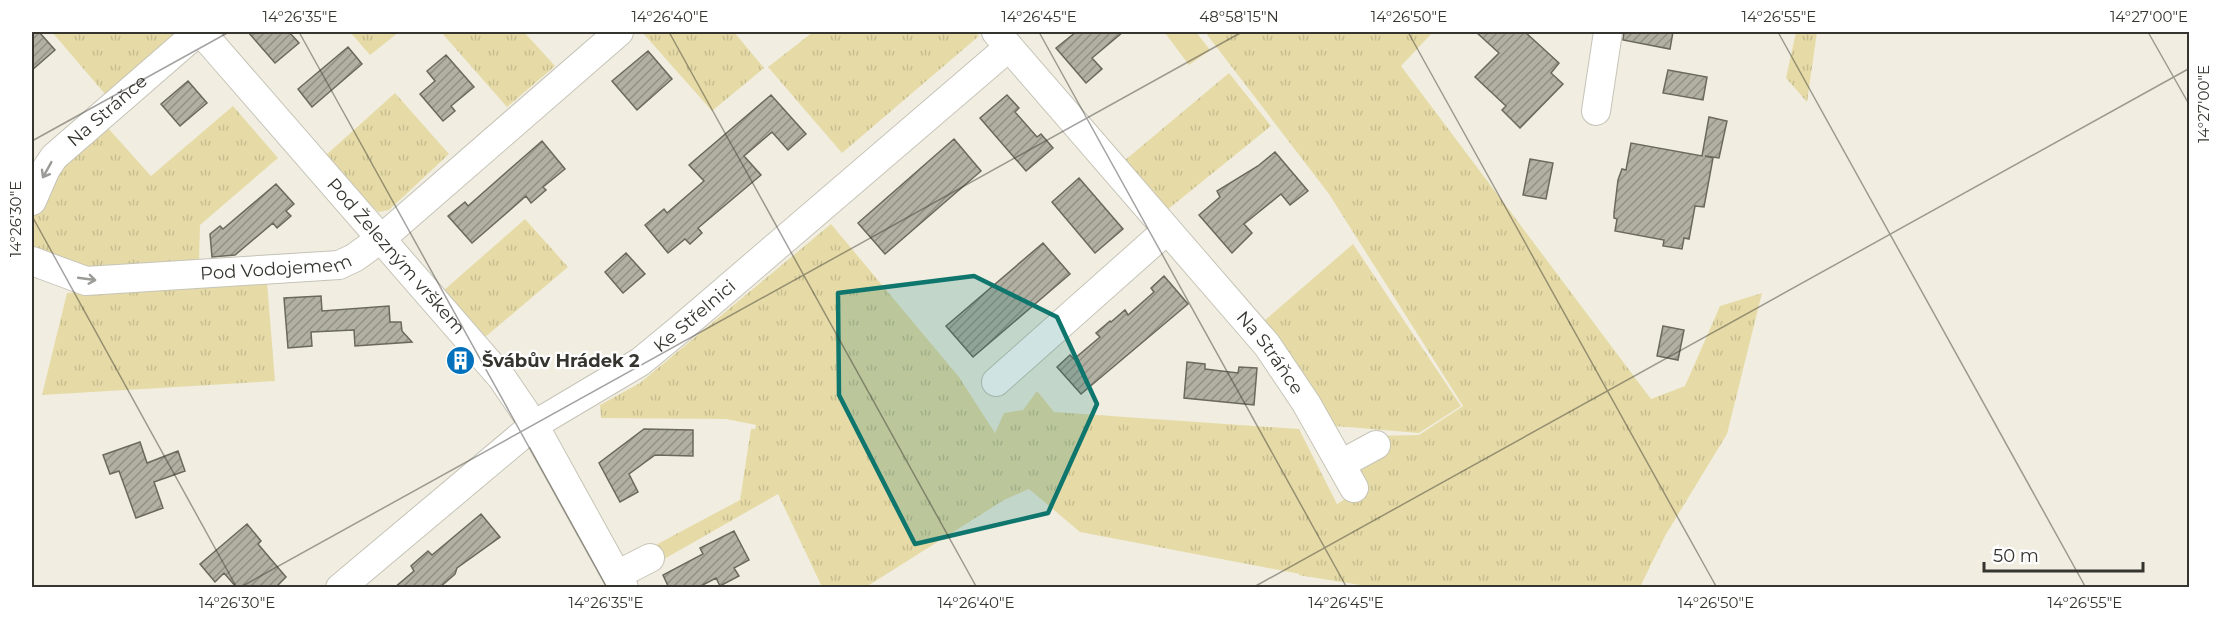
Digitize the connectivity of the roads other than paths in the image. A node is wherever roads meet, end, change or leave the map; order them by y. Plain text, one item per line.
1 (199, 32) edge
2 (619, 32) edge
3 (1608, 32) edge
4 (1002, 39) edge
5 (1596, 111) dead end
6 (32, 201) edge
7 (1167, 230) junction
8 (382, 238) junction
9 (32, 261) edge
10 (996, 382) dead end
11 (534, 424) junction
12 (1376, 445) dead end
13 (650, 558) dead end
14 (620, 581) edge
15 (340, 588) edge

1 -> 6 street, Na Stráňce
1 - 8 street, Pod Železným vrškem
2 - 8 street, Pod Vodojemem
3 - 5 street
4 - 7 street, Na Stráňce
4 - 11 street, Ke Střelnici
7 - 10 street
7 - 12 street, Na Stráňce
9 -> 8 street, Pod Vodojemem
8 - 11 street, Pod Železným vrškem
11 - 14 street, Pod Železným vrškem
11 - 15 street, Ke Střelnici
13 - 14 street

